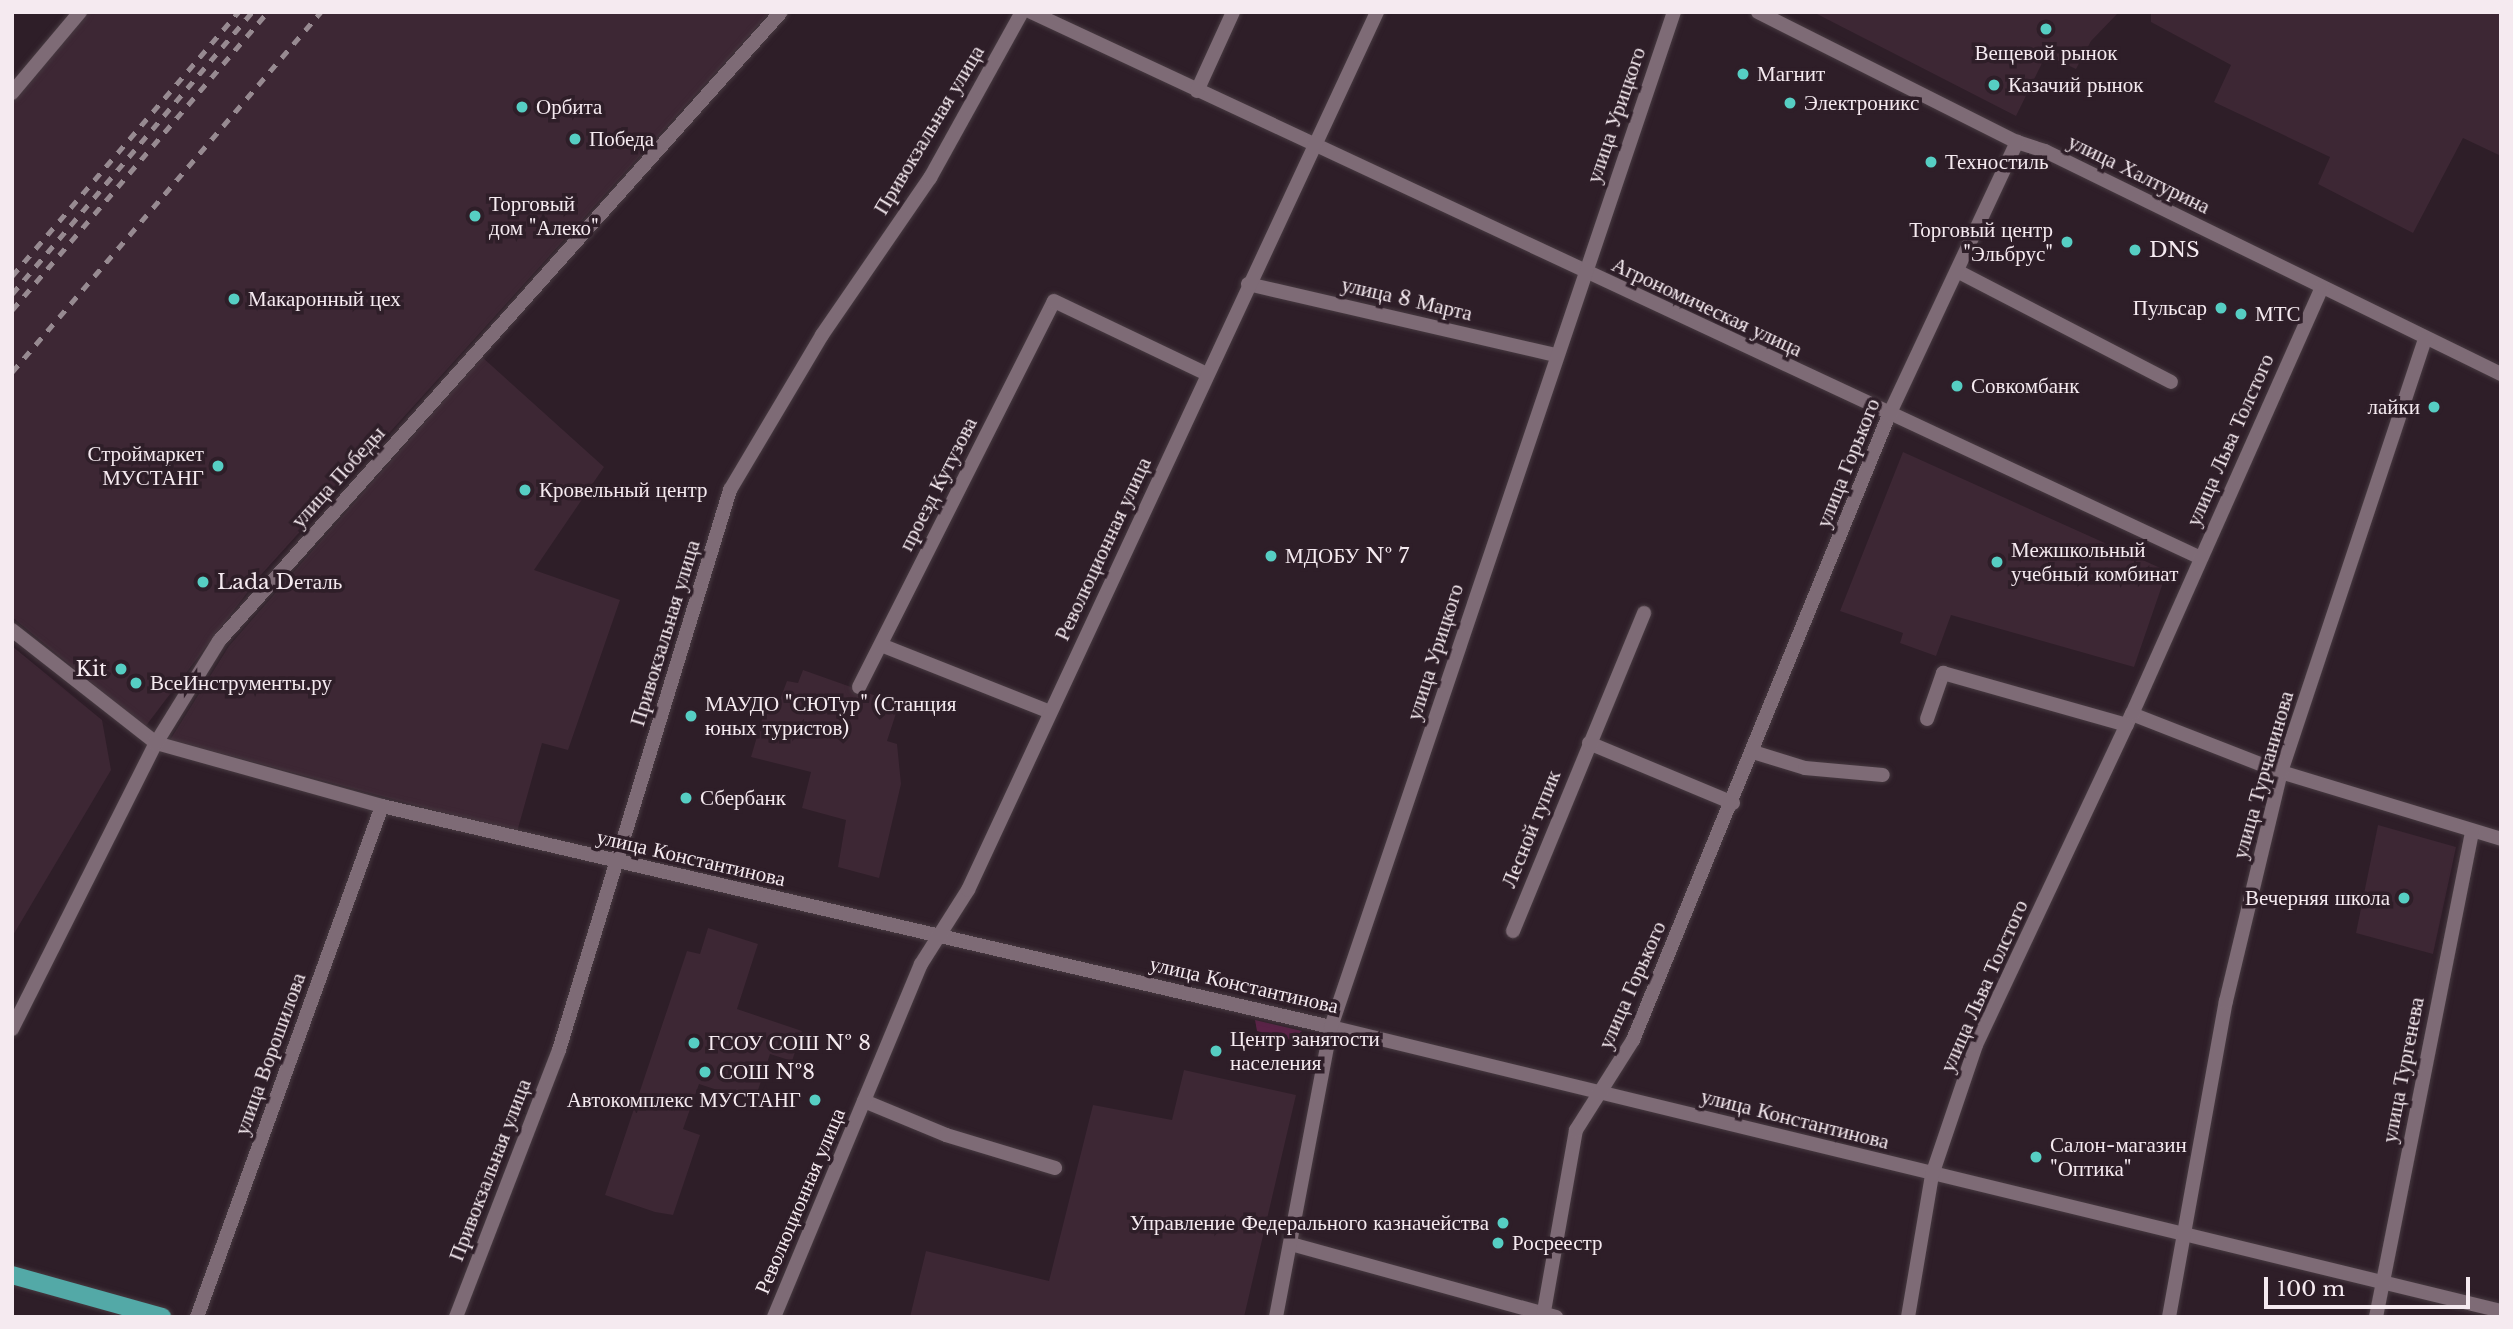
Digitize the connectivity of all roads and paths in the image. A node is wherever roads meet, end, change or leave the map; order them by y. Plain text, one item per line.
1 (80, 12) edge
2 (781, 12) edge
3 (1022, 12) edge
4 (1031, 12) edge
5 (1233, 12) edge
6 (1377, 12) edge
7 (1674, 12) edge
8 (1758, 12) edge
9 (1197, 91) junction
10 (12, 93) edge
11 (2017, 142) junction
12 (1311, 146) junction
13 (1957, 271) junction
14 (1583, 272) junction
15 (1248, 284) junction
16 (2322, 288) junction
17 (2425, 338) junction
18 (1556, 355) junction
19 (1207, 374) junction
20 (2501, 374) edge
21 (2171, 382) dead end
22 (1889, 415) junction
23 (2201, 558) junction
24 (1644, 613) dead end
25 (12, 630) edge
26 (881, 645) junction
27 (859, 687) dead end
28 (1050, 712) junction
29 (1927, 719) dead end
30 (2129, 720) junction
31 (156, 743) junction
32 (1589, 743) junction
33 (1753, 752) junction
34 (2281, 772) junction
35 (1883, 775) dead end
36 (1733, 803) junction
37 (382, 806) junction
38 (2472, 832) junction
39 (2501, 839) edge
40 (617, 863) junction
41 (1513, 931) dead end
42 (941, 935) junction
43 (1331, 1027) junction
44 (12, 1029) edge
45 (1603, 1092) junction
46 (864, 1101) junction
47 (1055, 1168) dead end
48 (1932, 1175) junction
49 (2187, 1234) junction
50 (1291, 1244) junction
51 (12, 1275) edge
52 (2382, 1282) junction
53 (2501, 1311) edge
54 (1548, 1316) edge
55 (162, 1317) edge
56 (197, 1317) edge
57 (456, 1317) edge
58 (774, 1317) edge
59 (1276, 1317) edge
60 (1908, 1317) edge
61 (2169, 1317) edge
62 (2376, 1317) edge

1 - 10 street
2 - 31 street, улица Победы
3 - 40 street, Привокзальная улица
4 - 9 street, Агрономическая улица
5 - 9 street
6 - 12 street, Революционная улица
7 - 14 street, улица Урицкого
8 - 11 street, улица Халтурина
9 - 12 street, Агрономическая улица
11 - 13 street, улица Горького
11 - 16 street, улица Халтурина
12 - 14 street, Агрономическая улица
12 - 15 street, Революционная улица
13 - 21 street
13 - 22 street, улица Горького
14 - 18 street, улица Урицкого
14 - 22 street, Агрономическая улица
15 - 18 street, улица 8 Марта
15 - 19 street, Революционная улица
16 - 17 street, улица Халтурина
16 - 23 street, улица Льва Толстого
17 - 20 street, улица Халтурина
17 - 34 street, улица Турчанинова
18 - 43 street, улица Урицкого
19 - 26 street, проезд Кутузова
19 - 28 street, Революционная улица
22 - 23 street, Агрономическая улица
22 - 33 street, улица Горького
23 - 30 street, улица Льва Толстого
24 - 32 street, Лесной тупик
25 - 31 street, улица Константинова
26 - 27 street, проезд Кутузова
26 - 28 street
28 - 42 street, Революционная улица
29 - 30 street
30 - 34 street
30 - 48 street, улица Льва Толстого
31 - 37 street, улица Константинова
31 - 44 street, улица Победы
32 - 36 street
32 - 41 street, Лесной тупик
33 - 35 street
33 - 36 street, улица Горького
34 - 38 street
34 - 49 street, улица Турчанинова
36 - 45 street, улица Горького
37 - 40 street, улица Константинова
37 - 56 street, улица Ворошилова
38 - 39 street
38 - 52 street, улица Тургенева
40 - 42 street, улица Константинова
40 - 57 street, Привокзальная улица
42 - 43 street, улица Константинова
42 - 46 street, Революционная улица
43 - 45 street, улица Константинова
43 - 50 street, улица Урицкого
45 - 48 street, улица Константинова
45 - 54 street, улица Горького
46 - 47 street, Революционная улица
46 - 58 street, Революционная улица
48 - 49 street, улица Константинова
48 - 60 street, улица Льва Толстого
49 - 52 street, улица Константинова
49 - 61 street, улица Турчанинова
50 - 54 street
50 - 59 street, улица Урицкого
51 - 55 main road
52 - 53 street, улица Константинова
52 - 62 street, улица Тургенева

